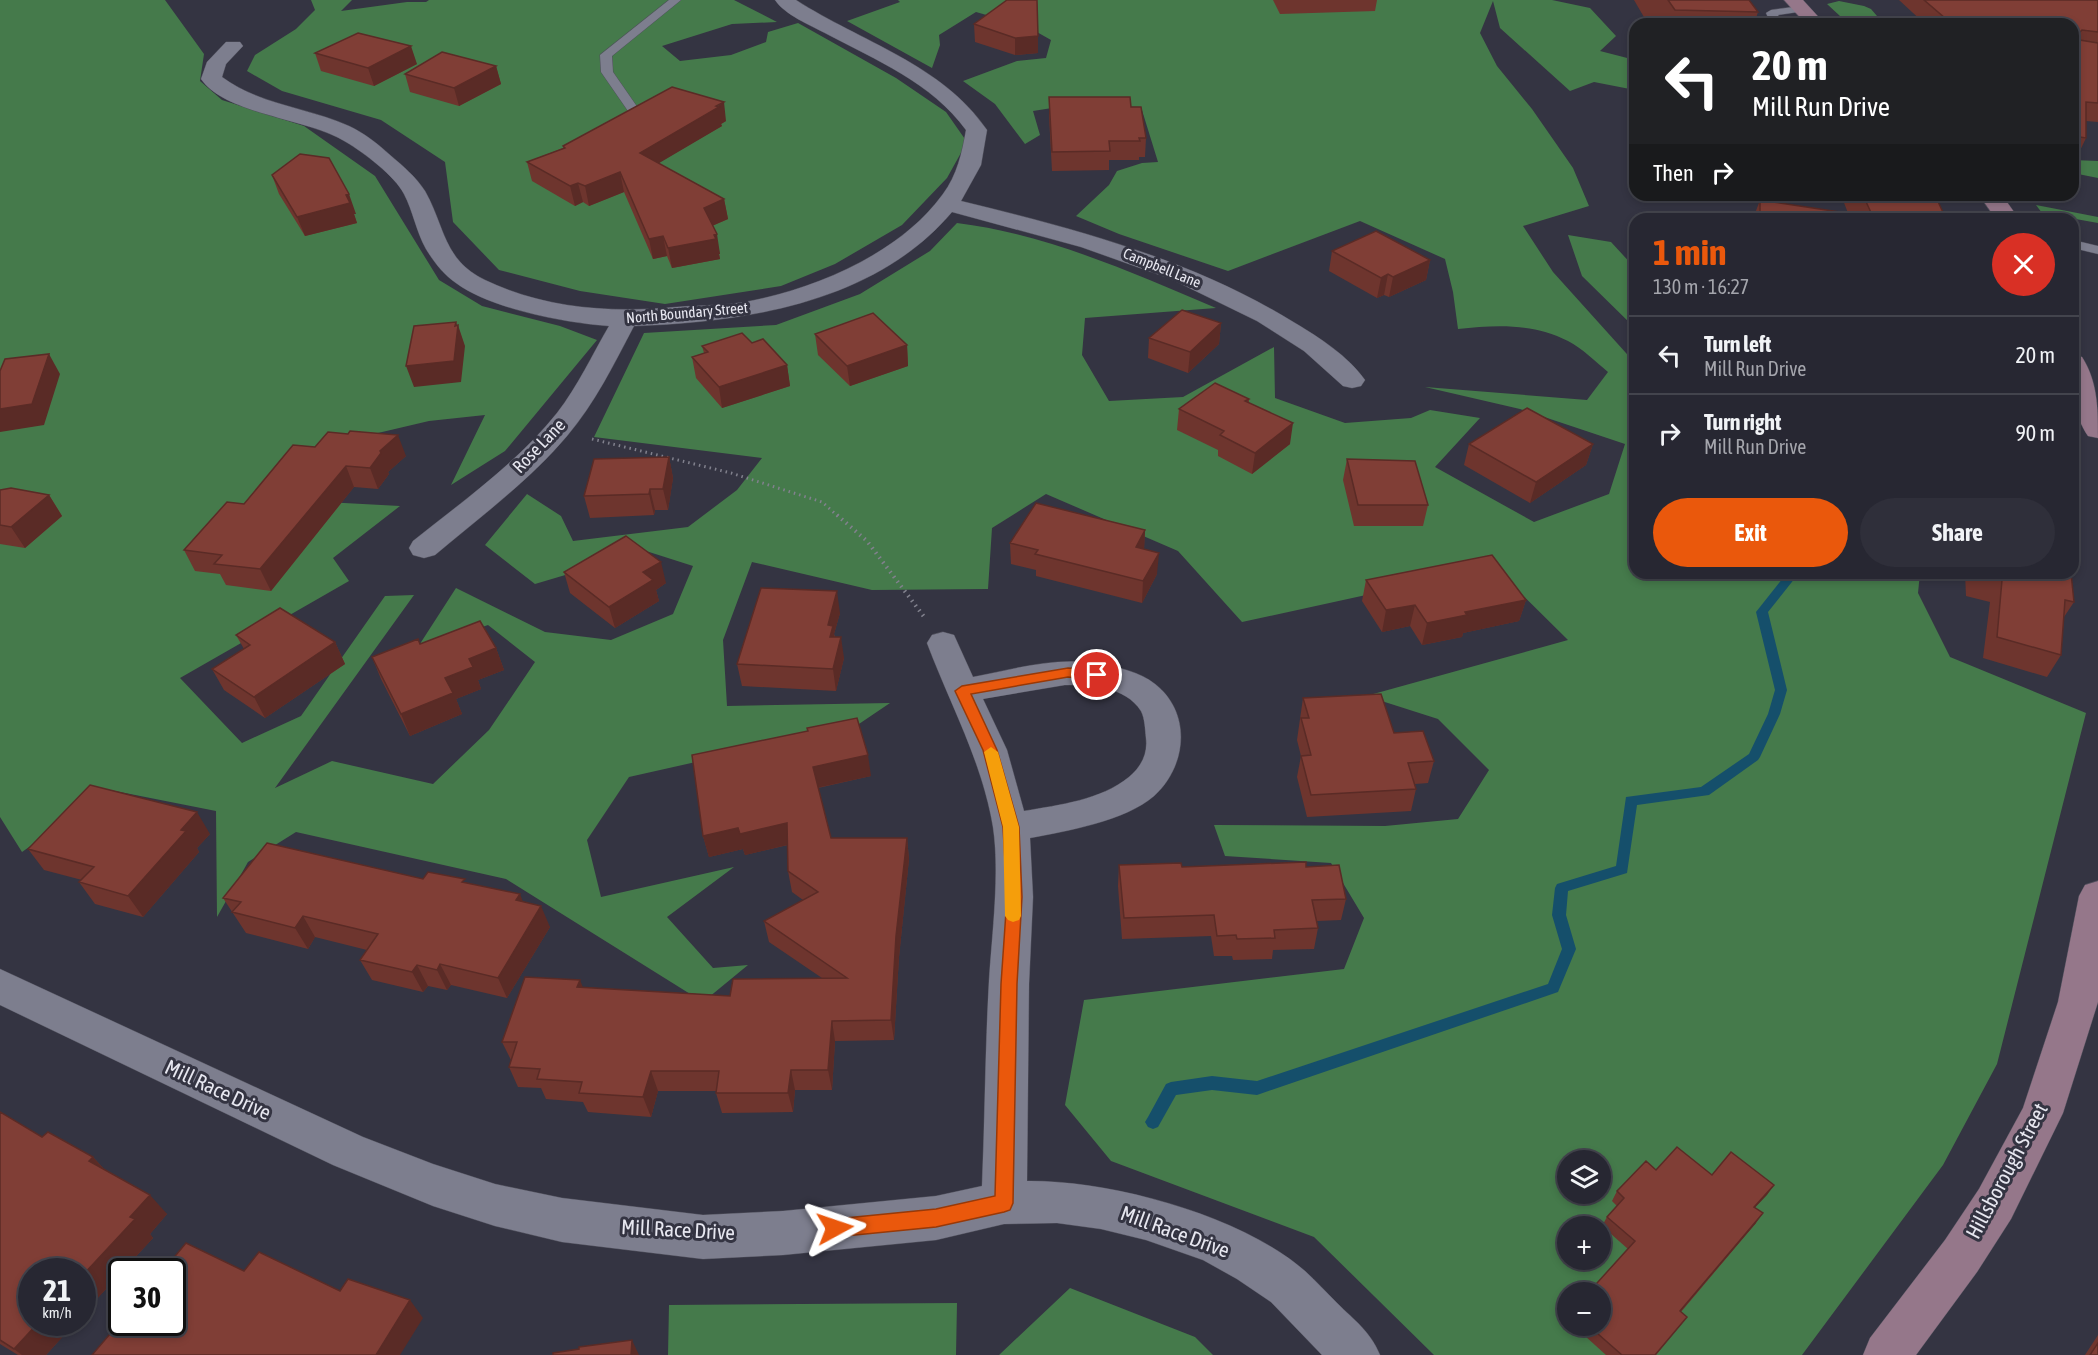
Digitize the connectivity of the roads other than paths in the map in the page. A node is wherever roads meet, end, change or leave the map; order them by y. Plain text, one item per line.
1 (676, 0) edge
2 (784, 0) edge
3 (1797, 4) edge
4 (1772, 18) edge
5 (1810, 18) edge
6 (233, 46) dead end
7 (632, 108) edge
8 (949, 205) junction
9 (2079, 245) edge
10 (2098, 250) edge
11 (625, 319) junction
12 (2079, 379) edge
13 (1353, 380) dead end
14 (2098, 430) edge
15 (424, 548) dead end
16 (943, 643) road end
17 (962, 691) junction
18 (1011, 827) junction
19 (2098, 896) edge
20 (0, 986) edge
21 (1004, 1203) junction
22 (1356, 1355) edge
23 (1887, 1355) edge

1 - 7 lane
2 - 8 street, North Boundary Street
3 - 4 lane
3 - 5 street
6 - 11 street, North Boundary Street
8 - 11 street, North Boundary Street
8 - 13 street, Campbell Lane
9 - 10 lane
11 - 15 street, Rose Lane
12 - 14 street
16 - 17 street
17 - 18 street
17 - 18 street
18 - 21 street
19 - 23 street, Hillsborough Street
20 - 21 street, Mill Race Drive
21 - 22 street, Mill Race Drive

